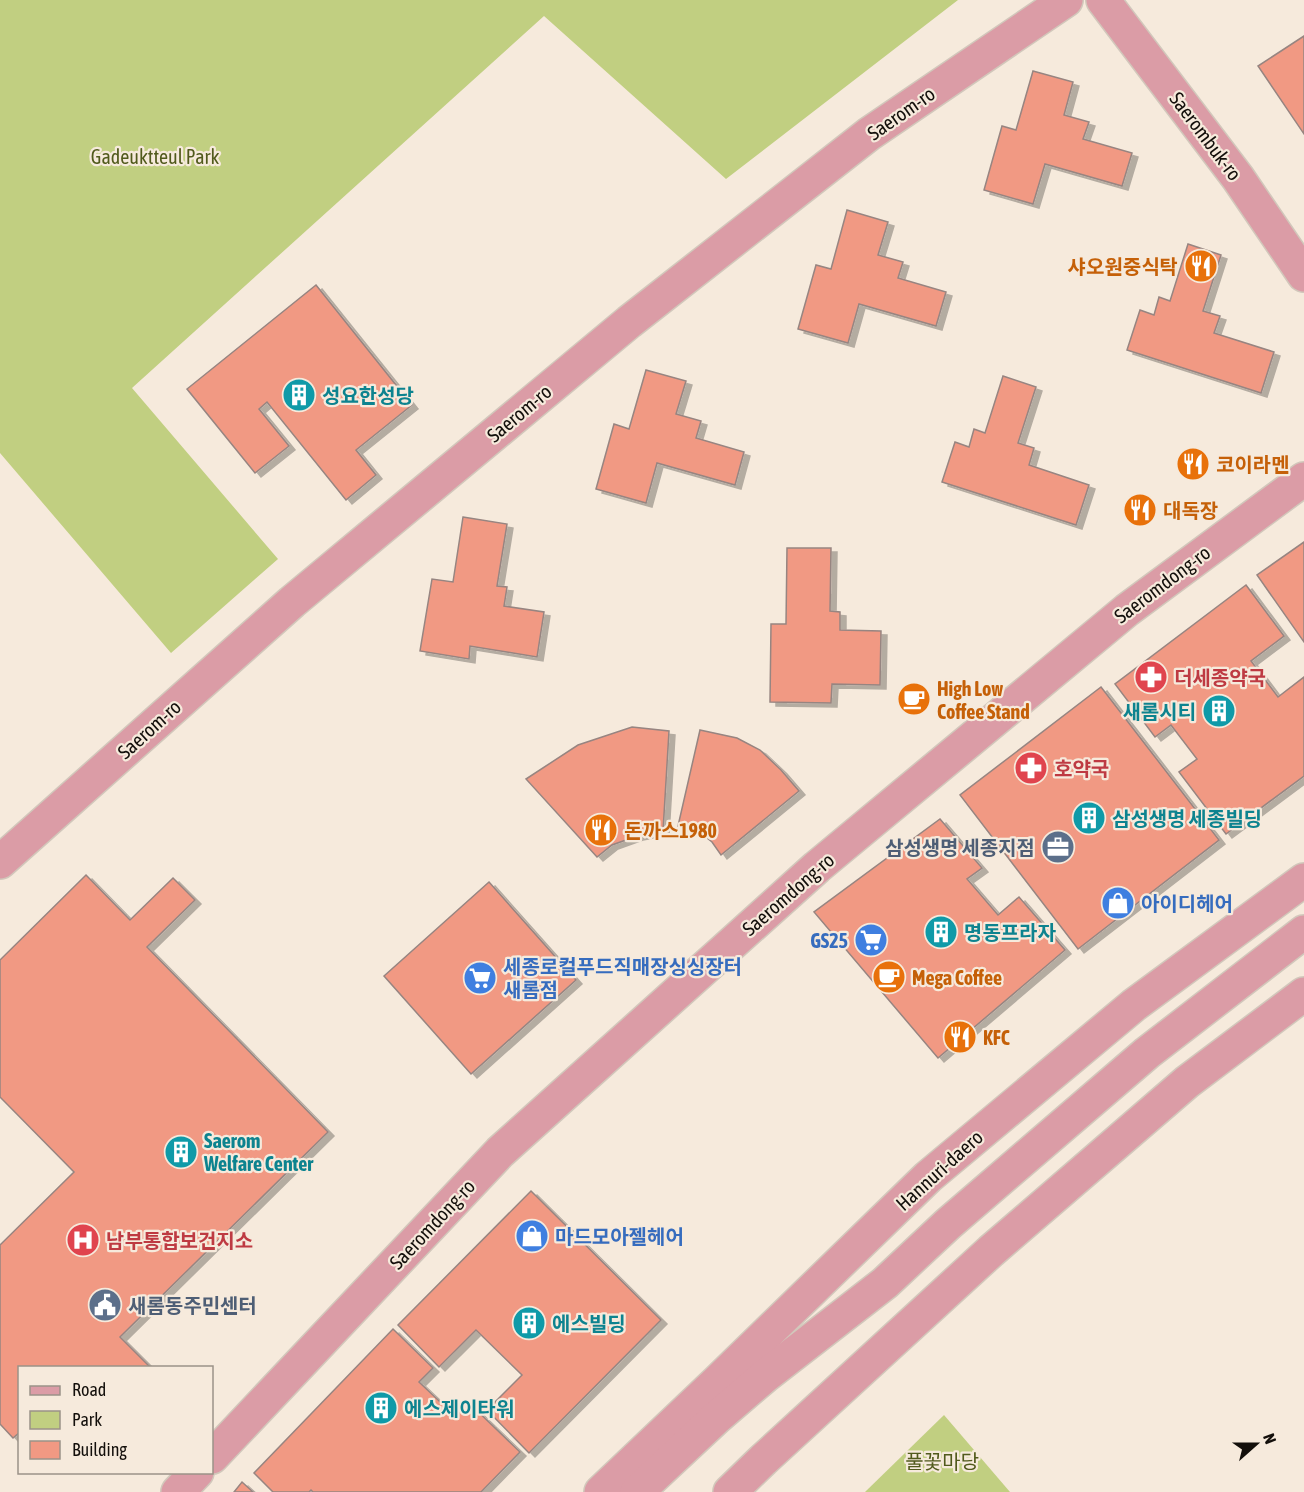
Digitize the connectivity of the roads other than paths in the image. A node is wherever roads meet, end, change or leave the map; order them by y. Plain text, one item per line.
1 (1066, 0) edge
2 (1103, 0) edge
3 (1304, 274) edge
4 (1304, 479) edge
5 (0, 862) edge
6 (1304, 880) edge
7 (1304, 932) edge
8 (1304, 994) edge
9 (213, 1456) edge
10 (195, 1474) edge
11 (178, 1492) edge
12 (600, 1492) edge
13 (637, 1492) edge
14 (730, 1492) edge

1 - 5 street, Saerom-ro
2 - 3 street, Saerombuk-ro
4 - 9 street, Saeromdong-ro
6 - 12 street, Hannuri-daero
7 - 13 street
8 - 14 street
10 - 11 street

